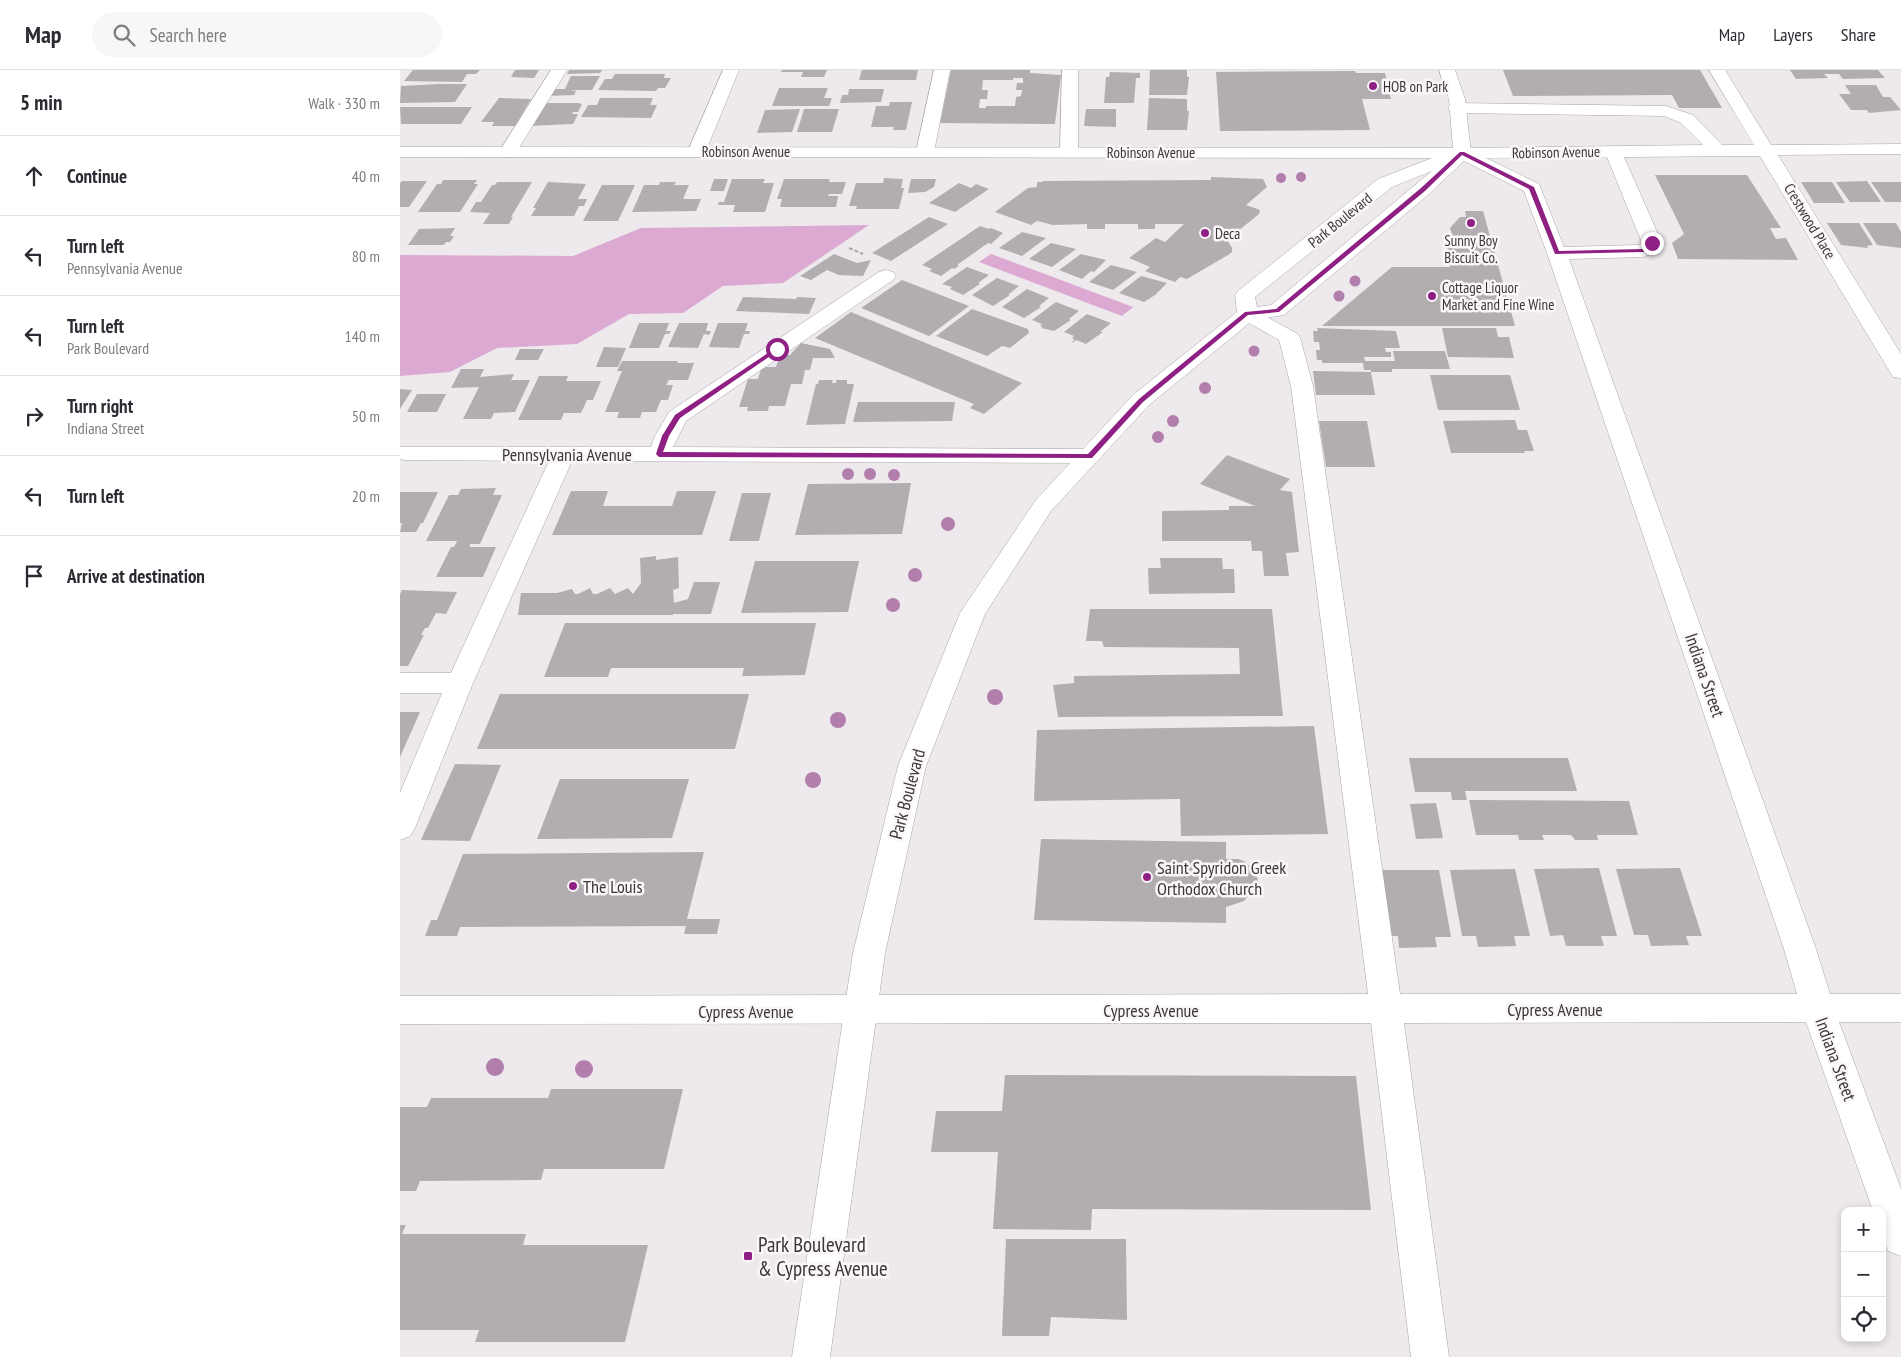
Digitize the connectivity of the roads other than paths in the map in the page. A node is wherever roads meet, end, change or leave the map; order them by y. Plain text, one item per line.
1 (559, 70) edge
2 (731, 70) edge
3 (942, 70) edge
4 (1070, 70) edge
5 (1447, 70) edge
6 (1718, 70) edge
7 (1458, 108) junction
8 (1766, 149) junction
9 (1901, 149) edge
10 (1717, 150) junction
11 (697, 151) junction
12 (1613, 151) junction
13 (400, 152) edge
14 (508, 152) junction
15 (926, 152) junction
16 (1069, 152) junction
17 (1462, 153) junction
18 (1557, 253) junction
19 (886, 276) dead end
20 (1247, 314) junction
21 (1901, 372) edge
22 (404, 453) dead end
23 (563, 454) junction
24 (659, 454) junction
25 (1090, 456) junction
26 (400, 683) edge
27 (460, 683) junction
28 (400, 828) edge
29 (1901, 1008) edge
30 (1818, 1009) junction
31 (400, 1010) edge
32 (1386, 1010) junction
33 (860, 1011) junction
34 (1901, 1238) edge
35 (811, 1357) edge
36 (1430, 1357) edge

1 - 14 street
2 - 11 street
3 - 15 street
4 - 16 street
5 - 7 street
6 - 8 street, Crestwood Place
7 - 10 street
7 - 17 street
8 - 9 street, Robinson Avenue
8 - 10 street, Robinson Avenue
8 - 21 street, Crestwood Place
10 - 12 street, Robinson Avenue
11 - 14 street, Robinson Avenue
11 - 15 street, Robinson Avenue
12 - 17 street, Robinson Avenue
12 - 18 street
13 - 14 street, Robinson Avenue
15 - 16 street, Robinson Avenue
16 - 17 street, Robinson Avenue
17 - 18 street, Indiana Street
17 - 20 street, Park Boulevard
17 - 20 street, Park Boulevard
18 - 30 street, Indiana Street
19 - 24 street
20 - 25 street, Park Boulevard
20 - 32 street
22 - 23 street, Pennsylvania Avenue
23 - 24 street, Pennsylvania Avenue
23 - 27 street
24 - 25 street, Pennsylvania Avenue
25 - 33 street, Park Boulevard
26 - 27 street
27 - 28 street
29 - 30 street, Cypress Avenue
30 - 32 street, Cypress Avenue
30 - 34 street, Indiana Street
31 - 33 street, Cypress Avenue
32 - 33 street, Cypress Avenue
32 - 36 street
33 - 35 street, Park Boulevard

